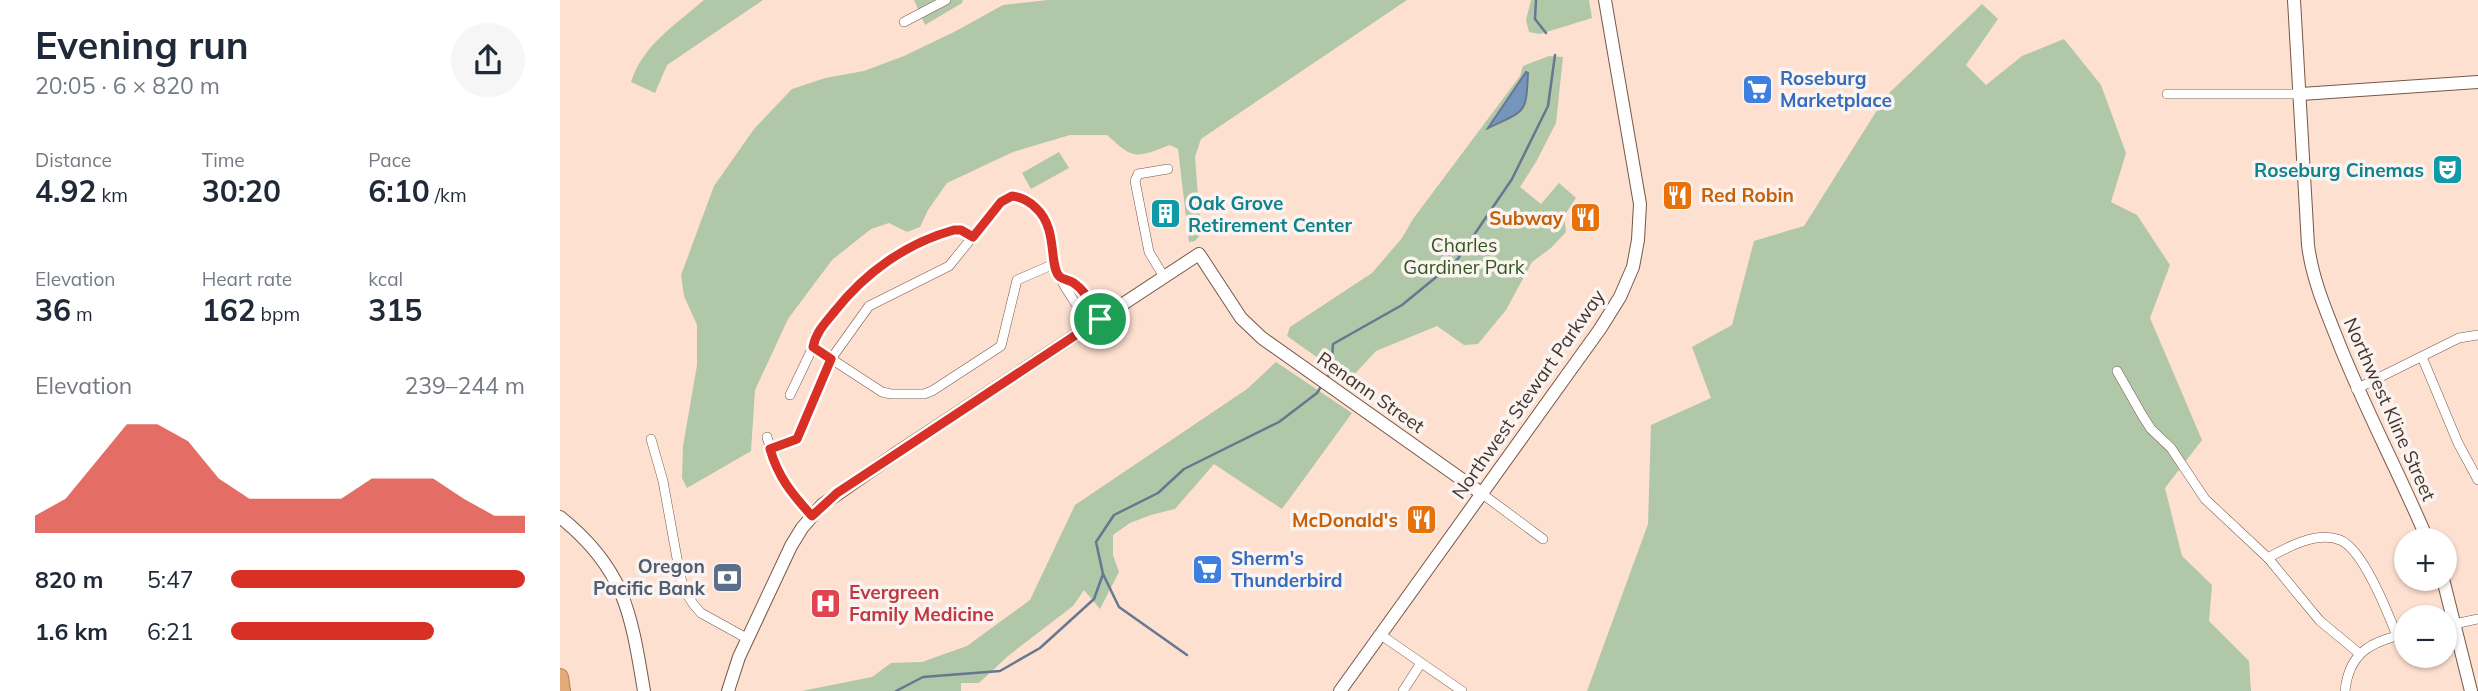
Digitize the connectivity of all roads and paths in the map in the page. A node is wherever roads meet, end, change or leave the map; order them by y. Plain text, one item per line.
1 (946, 0) edge
2 (1605, 0) edge
3 (2294, 0) edge
4 (904, 22) dead end
5 (2478, 82) edge
6 (2167, 94) dead end
7 (2301, 94) junction
8 (1168, 169) dead end
9 (973, 237) junction
10 (1054, 264) junction
11 (1164, 277) junction
12 (1095, 322) junction
13 (2478, 335) edge
14 (813, 347) junction
15 (2422, 357) junction
16 (831, 359) junction
17 (2117, 371) dead end
18 (2356, 389) junction
19 (790, 395) dead end
20 (767, 437) dead end
21 (651, 439) dead end
22 (770, 449) junction
23 (2478, 480) edge
24 (1481, 494) junction
25 (812, 516) junction
26 (561, 517) edge
27 (2422, 528) edge
28 (1544, 539) dead end
29 (2268, 558) junction
30 (2478, 619) edge
31 (2394, 620) edge
32 (2457, 624) edge
33 (1381, 635) junction
34 (2394, 637) edge
35 (748, 639) junction
36 (2457, 647) edge
37 (2360, 653) junction
38 (1421, 663) junction
39 (560, 677) edge
40 (562, 691) edge
41 (644, 691) edge
42 (728, 691) edge
43 (1340, 691) edge
44 (1403, 691) edge
45 (1462, 691) edge
46 (2345, 691) edge
47 (2471, 691) edge

1 - 4 street
2 - 24 street, Northwest Stewart Parkway
3 - 7 street, Northwest Kline Street
5 - 7 street
6 - 7 street
7 - 18 street, Northwest Kline Street
8 - 11 street
9 - 10 street
9 - 14 street
9 - 16 street
10 - 12 street
10 - 16 street
11 - 12 street
11 - 24 street, Renann Street
12 - 25 street
13 - 15 street
14 - 16 street
14 - 19 street
15 - 18 street
15 - 23 street
16 - 22 street
17 - 29 street
18 - 27 street, Northwest Kline Street
20 - 22 street
21 - 35 street
22 - 25 street
24 - 28 street, Renann Street
24 - 33 street, Northwest Stewart Parkway
25 - 35 street
26 - 41 street
29 - 31 street
29 - 37 street
30 - 32 street
33 - 38 street
33 - 43 street, Northwest Stewart Parkway
34 - 37 street
35 - 42 street
36 - 47 street
37 - 46 street
38 - 44 street
38 - 45 street
39 - 40 highway

